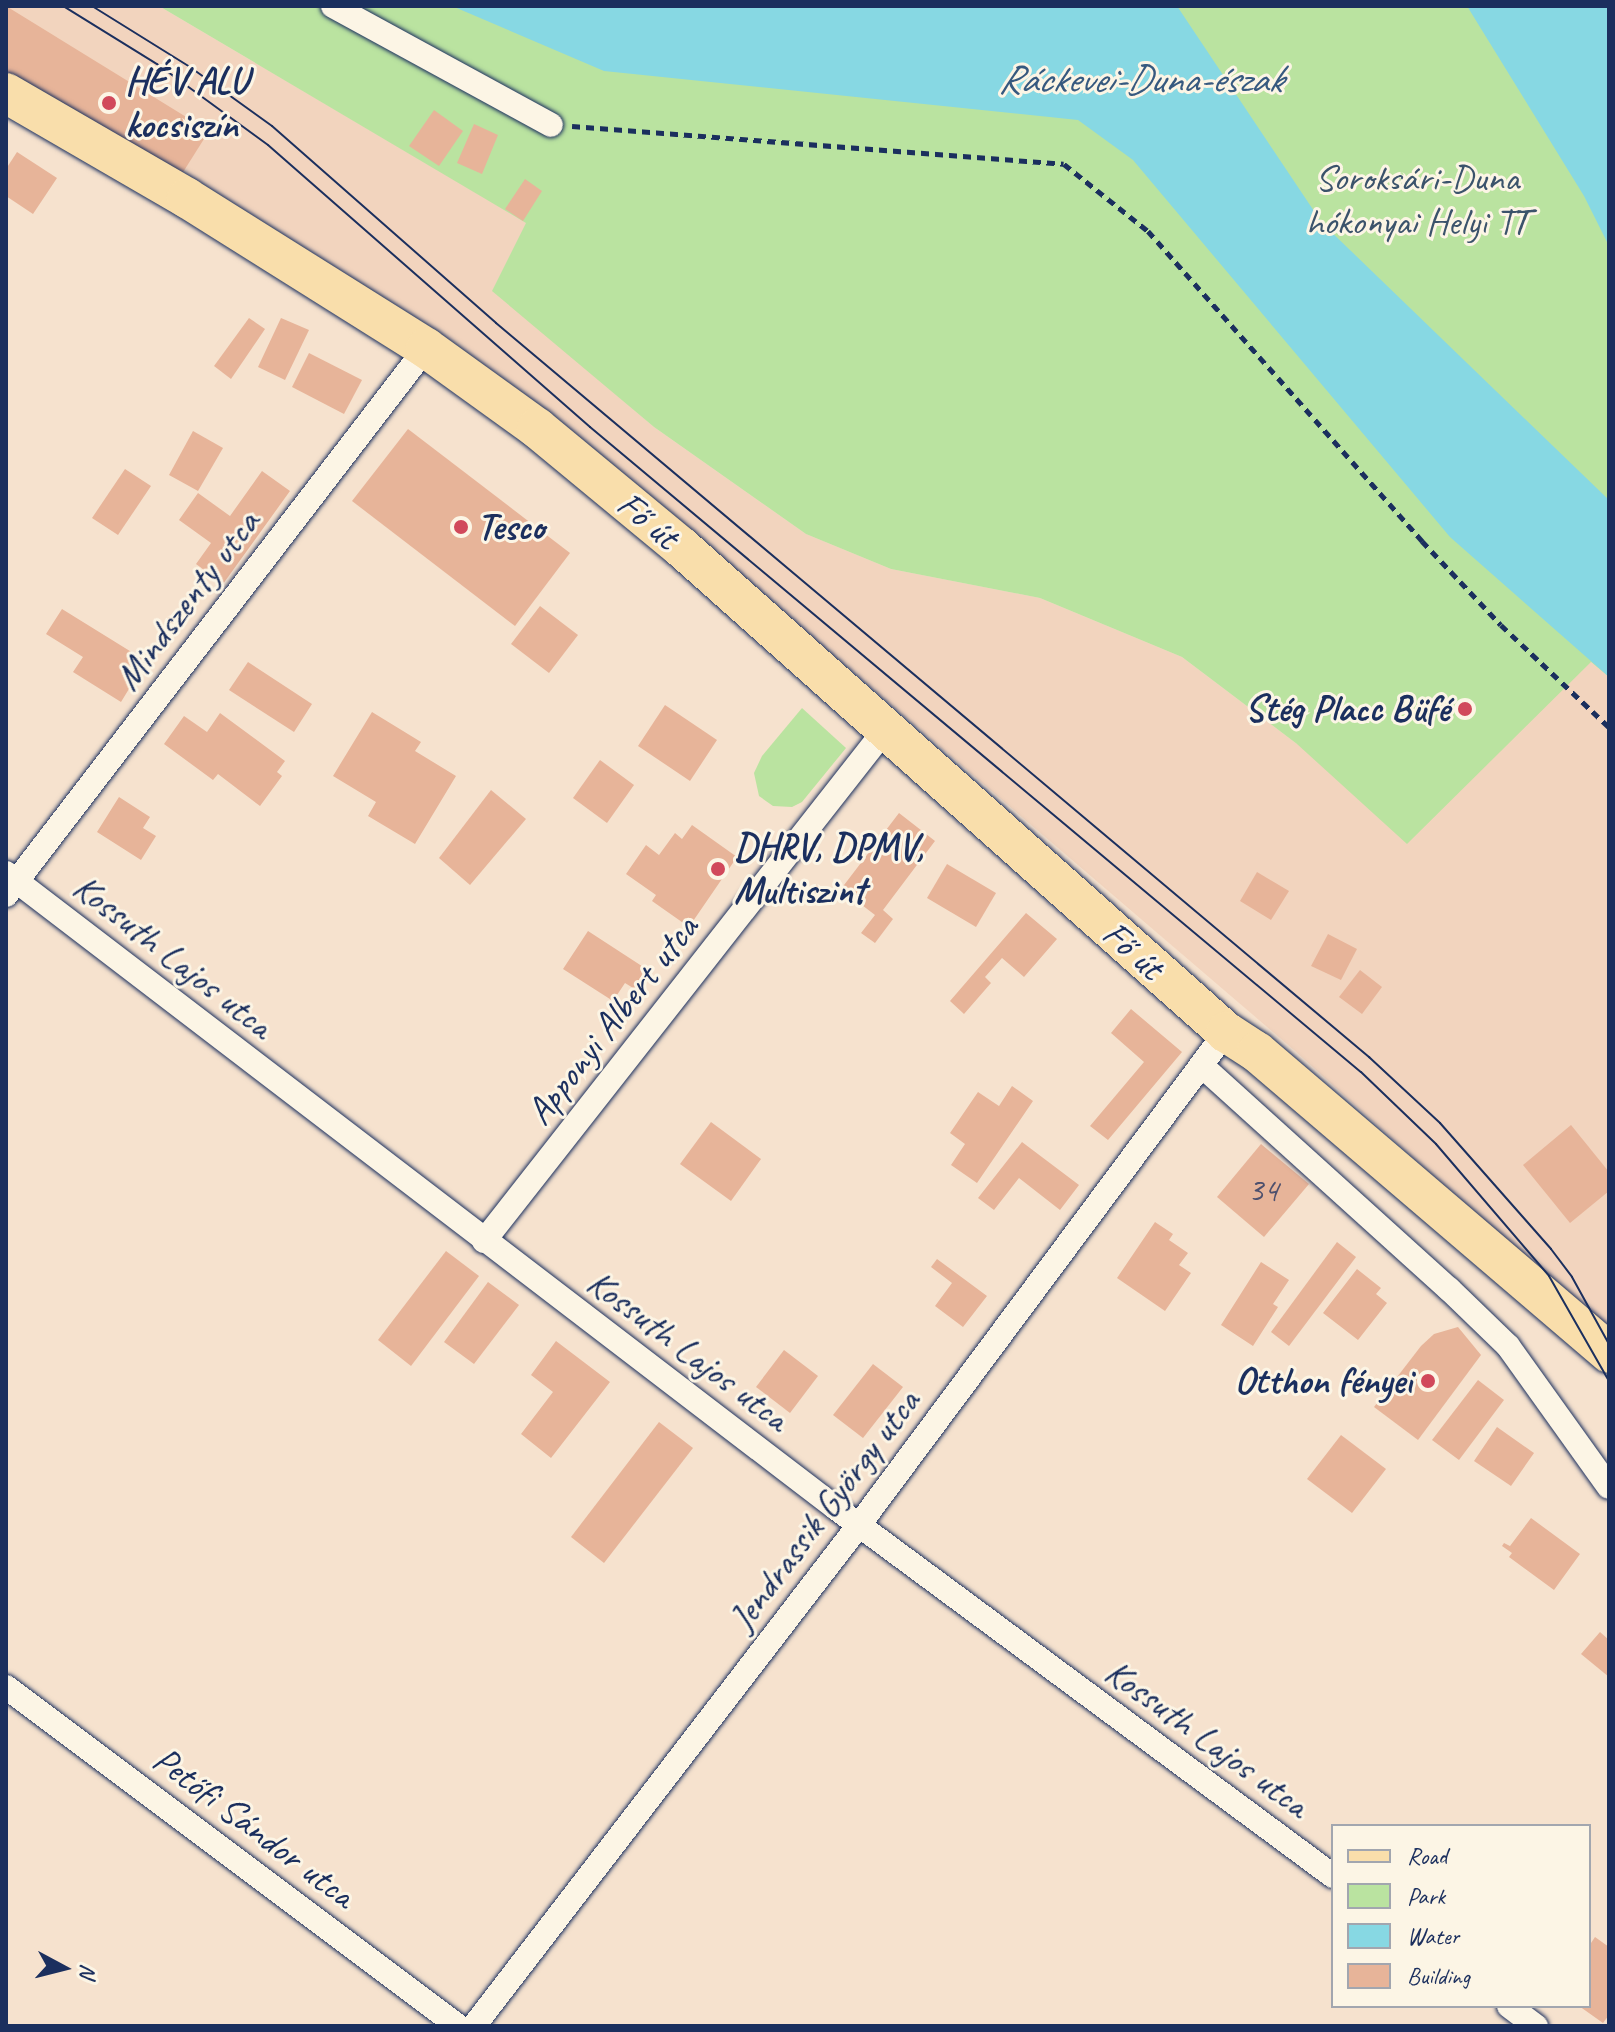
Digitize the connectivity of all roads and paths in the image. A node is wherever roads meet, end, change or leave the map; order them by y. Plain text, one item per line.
1 (333, 6) edge
2 (6, 93) edge
3 (551, 125) joint
4 (426, 348) junction
5 (1609, 727) edge
6 (885, 730) junction
7 (10, 883) edge
8 (1226, 1032) junction
9 (1202, 1066) junction
10 (484, 1241) junction
11 (1609, 1353) edge
12 (1609, 1376) edge
13 (1609, 1487) edge
14 (859, 1525) junction
15 (6, 1687) edge
16 (1331, 1875) edge
17 (1512, 2008) edge
18 (458, 2026) edge
19 (474, 2026) edge
20 (1536, 2026) edge

1 - 3 street
2 - 4 main road, Fő út
3 - 5 path
4 - 6 main road, Fő út
4 - 7 street, Mindszenty utca
6 - 8 main road, Fő út
6 - 10 street, Apponyi Albert utca
7 - 10 street, Kossuth Lajos utca
8 - 9 street, Jendrassik György utca
8 - 11 main road, Fő út
8 - 12 main road, Fő út
9 - 13 street
9 - 14 street, Jendrassik György utca
10 - 14 street, Kossuth Lajos utca
14 - 16 street, Kossuth Lajos utca
14 - 19 street, Jendrassik György utca
15 - 18 street, Petőfi Sándor utca
17 - 20 street

